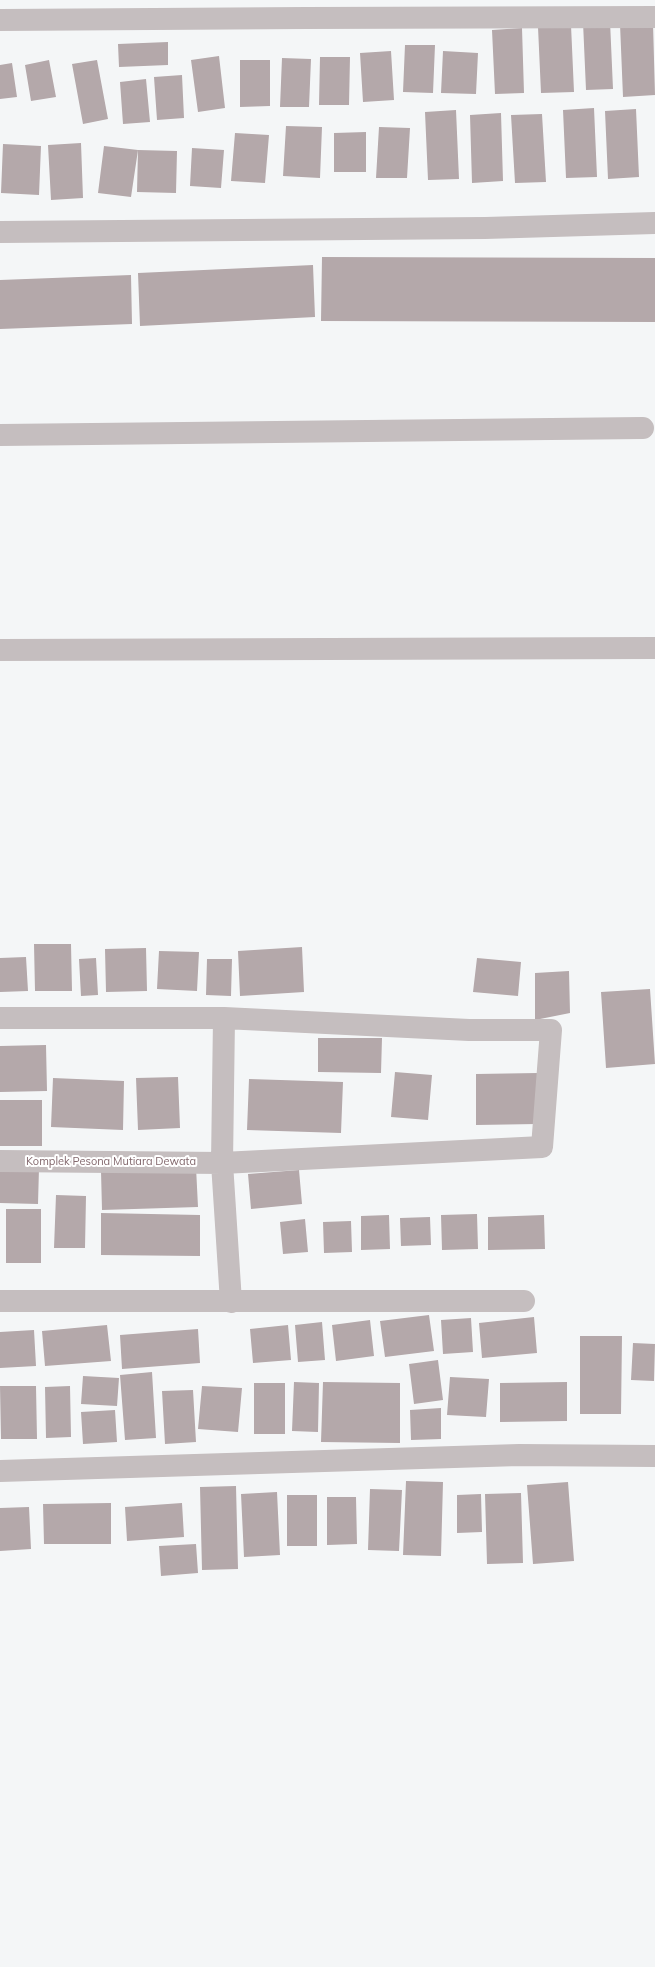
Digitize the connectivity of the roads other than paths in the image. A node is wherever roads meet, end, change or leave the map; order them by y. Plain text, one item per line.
1 (655, 17) edge
2 (0, 20) edge
3 (655, 223) edge
4 (0, 232) edge
5 (643, 428) dead end
6 (0, 435) edge
7 (655, 648) edge
8 (0, 650) edge
9 (0, 1018) edge
10 (224, 1018) junction
11 (0, 1161) edge
12 (222, 1163) junction
13 (0, 1301) edge
14 (524, 1301) dead end
15 (231, 1302) junction
16 (655, 1456) edge
17 (0, 1471) edge

1 - 2 street
3 - 4 street
5 - 6 street
7 - 8 street
9 - 10 street
10 - 12 street
10 - 12 street, Komplek Pesona Mutiara Dewata
11 - 12 street, Komplek Pesona Mutiara Dewata
12 - 15 street
13 - 15 street
14 - 15 street
16 - 17 street

